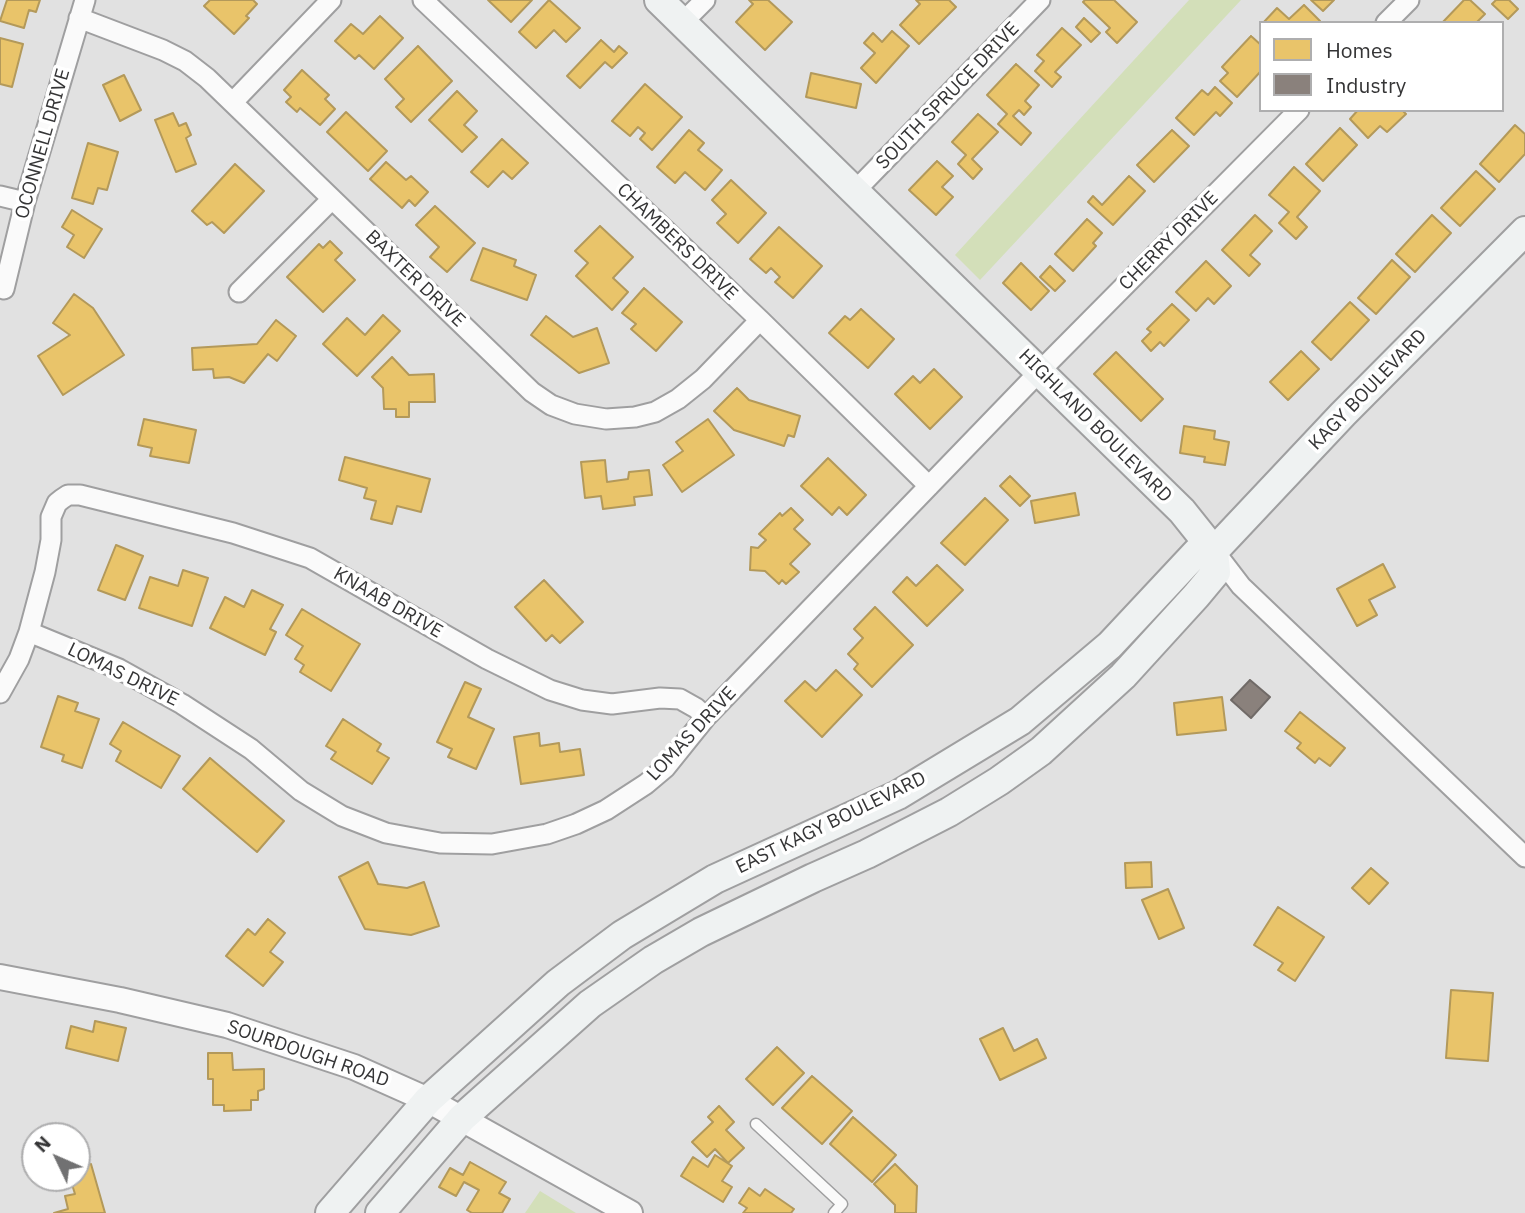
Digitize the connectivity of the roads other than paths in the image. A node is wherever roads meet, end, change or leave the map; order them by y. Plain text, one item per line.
1 (331, 0) edge
2 (423, 0) edge
3 (659, 0) edge
4 (705, 0) edge
5 (1040, 0) edge
6 (1409, 0) edge
7 (82, 9) edge
8 (1388, 21) edge
9 (682, 23) junction
10 (233, 102) junction
11 (1297, 112) edge
12 (856, 191) junction
13 (0, 195) edge
14 (332, 199) junction
15 (24, 202) junction
16 (1525, 231) edge
17 (4, 289) dead end
18 (239, 292) dead end
19 (760, 320) junction
20 (1040, 371) junction
21 (929, 486) junction
22 (1214, 551) junction
23 (29, 632) junction
24 (0, 693) edge
25 (706, 717) junction
26 (1525, 857) edge
27 (0, 977) edge
28 (428, 1100) junction
29 (462, 1118) junction
30 (756, 1124) dead end
31 (330, 1213) edge
32 (380, 1213) edge
33 (630, 1213) edge
34 (834, 1213) edge

1 - 10 street
2 - 19 street, CHAMBERS DRIVE
3 - 9 main road, HIGHLAND BOULEVARD
4 - 9 street
5 - 12 street, SOUTH SPRUCE DRIVE
6 - 8 street
7 - 10 street, BAXTER DRIVE
7 - 15 street, OCONNELL DRIVE
9 - 12 main road, HIGHLAND BOULEVARD
10 - 14 street, BAXTER DRIVE
11 - 20 street, CHERRY DRIVE
12 - 20 main road, HIGHLAND BOULEVARD
13 - 15 street
14 - 18 street
14 - 19 street, BAXTER DRIVE
15 - 17 street, OCONNELL DRIVE
16 - 22 main road, KAGY BOULEVARD
19 - 21 street, CHAMBERS DRIVE
20 - 21 street, LOMAS DRIVE
20 - 22 main road, HIGHLAND BOULEVARD
21 - 25 street, LOMAS DRIVE
22 - 26 street, HIGHLAND BOULEVARD
22 - 28 main road, EAST KAGY BOULEVARD
22 - 29 main road
23 - 24 street
23 - 25 street, LOMAS DRIVE
23 - 25 street, KNAAB DRIVE
27 - 28 street, SOURDOUGH ROAD
28 - 29 street, SOURDOUGH ROAD
28 - 31 main road, EAST KAGY BOULEVARD
29 - 32 main road
29 - 33 street, SOURDOUGH ROAD
30 - 34 lane

